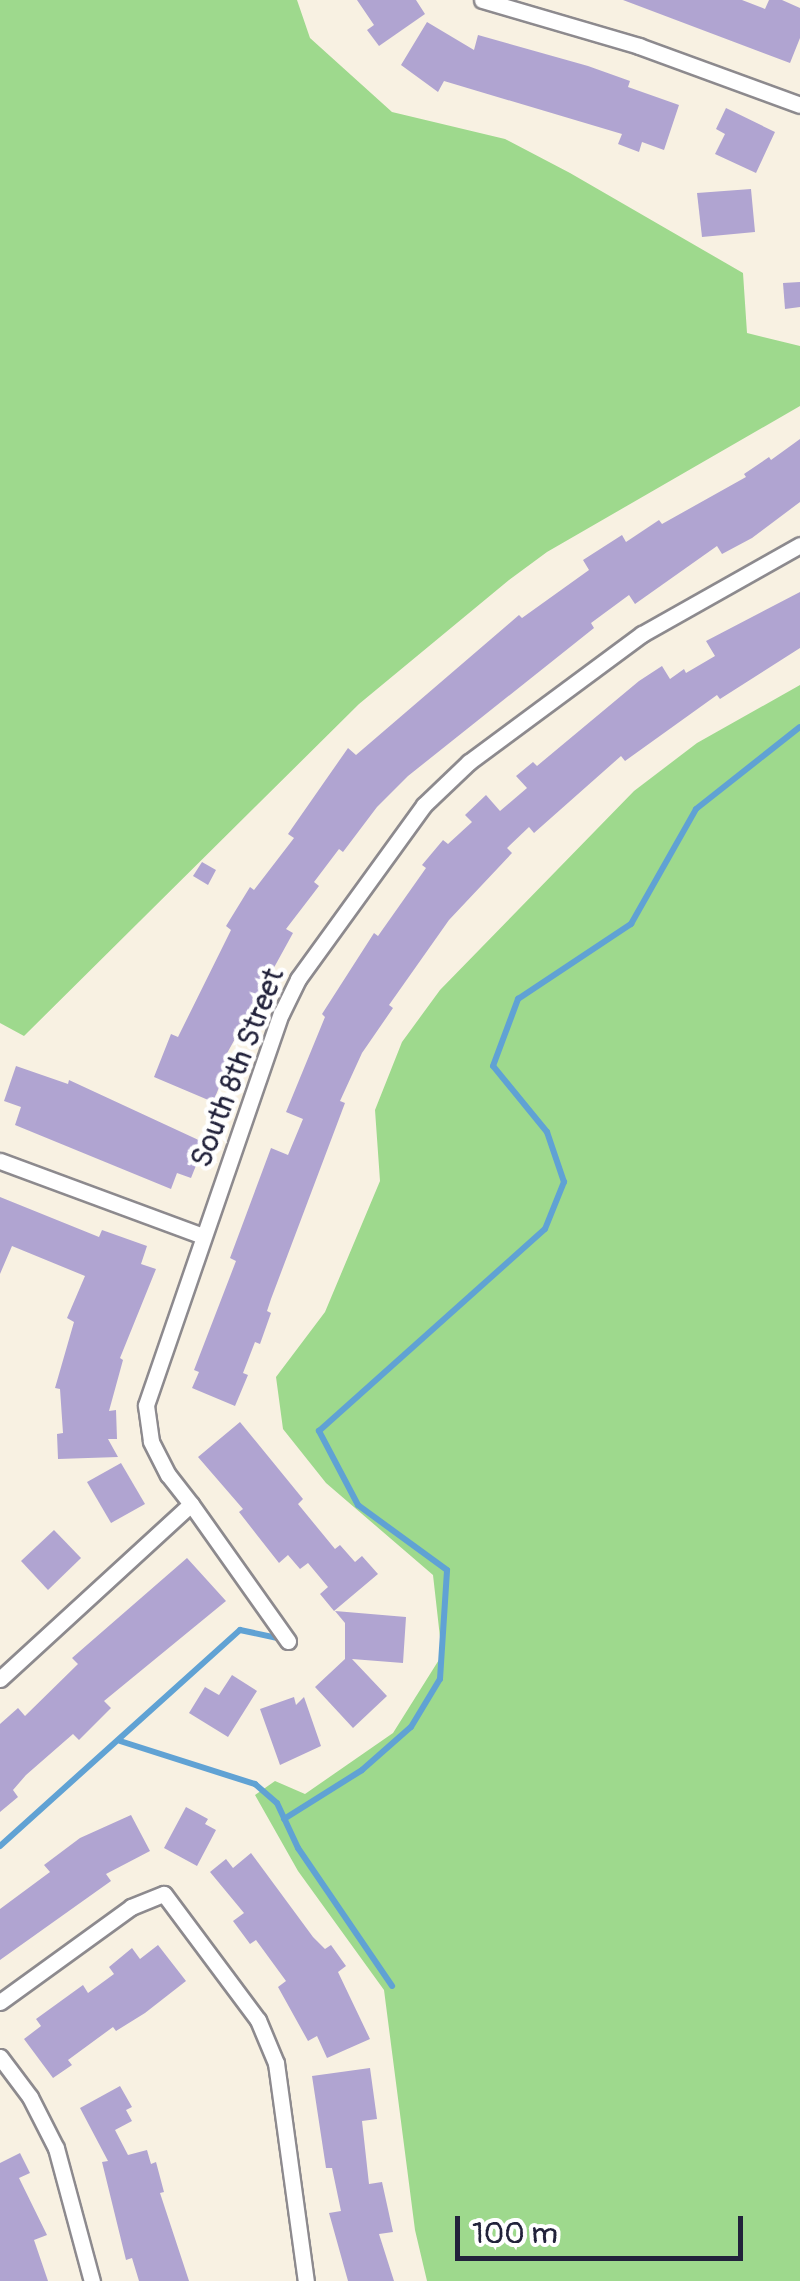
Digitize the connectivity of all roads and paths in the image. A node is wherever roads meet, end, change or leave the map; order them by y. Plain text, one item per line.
1 (482, 0) edge
2 (800, 105) edge
3 (800, 545) edge
4 (0, 1161) edge
5 (203, 1236) junction
6 (191, 1504) junction
7 (288, 1641) dead end
8 (0, 1679) edge
9 (0, 2002) edge
10 (0, 2056) edge
11 (92, 2281) edge
12 (306, 2281) edge

1 - 2 street
3 - 5 street, South 8th Street
4 - 5 street
5 - 6 street, South 8th Street
6 - 7 street, South 8th Street
6 - 8 street
9 - 12 street
10 - 11 street

